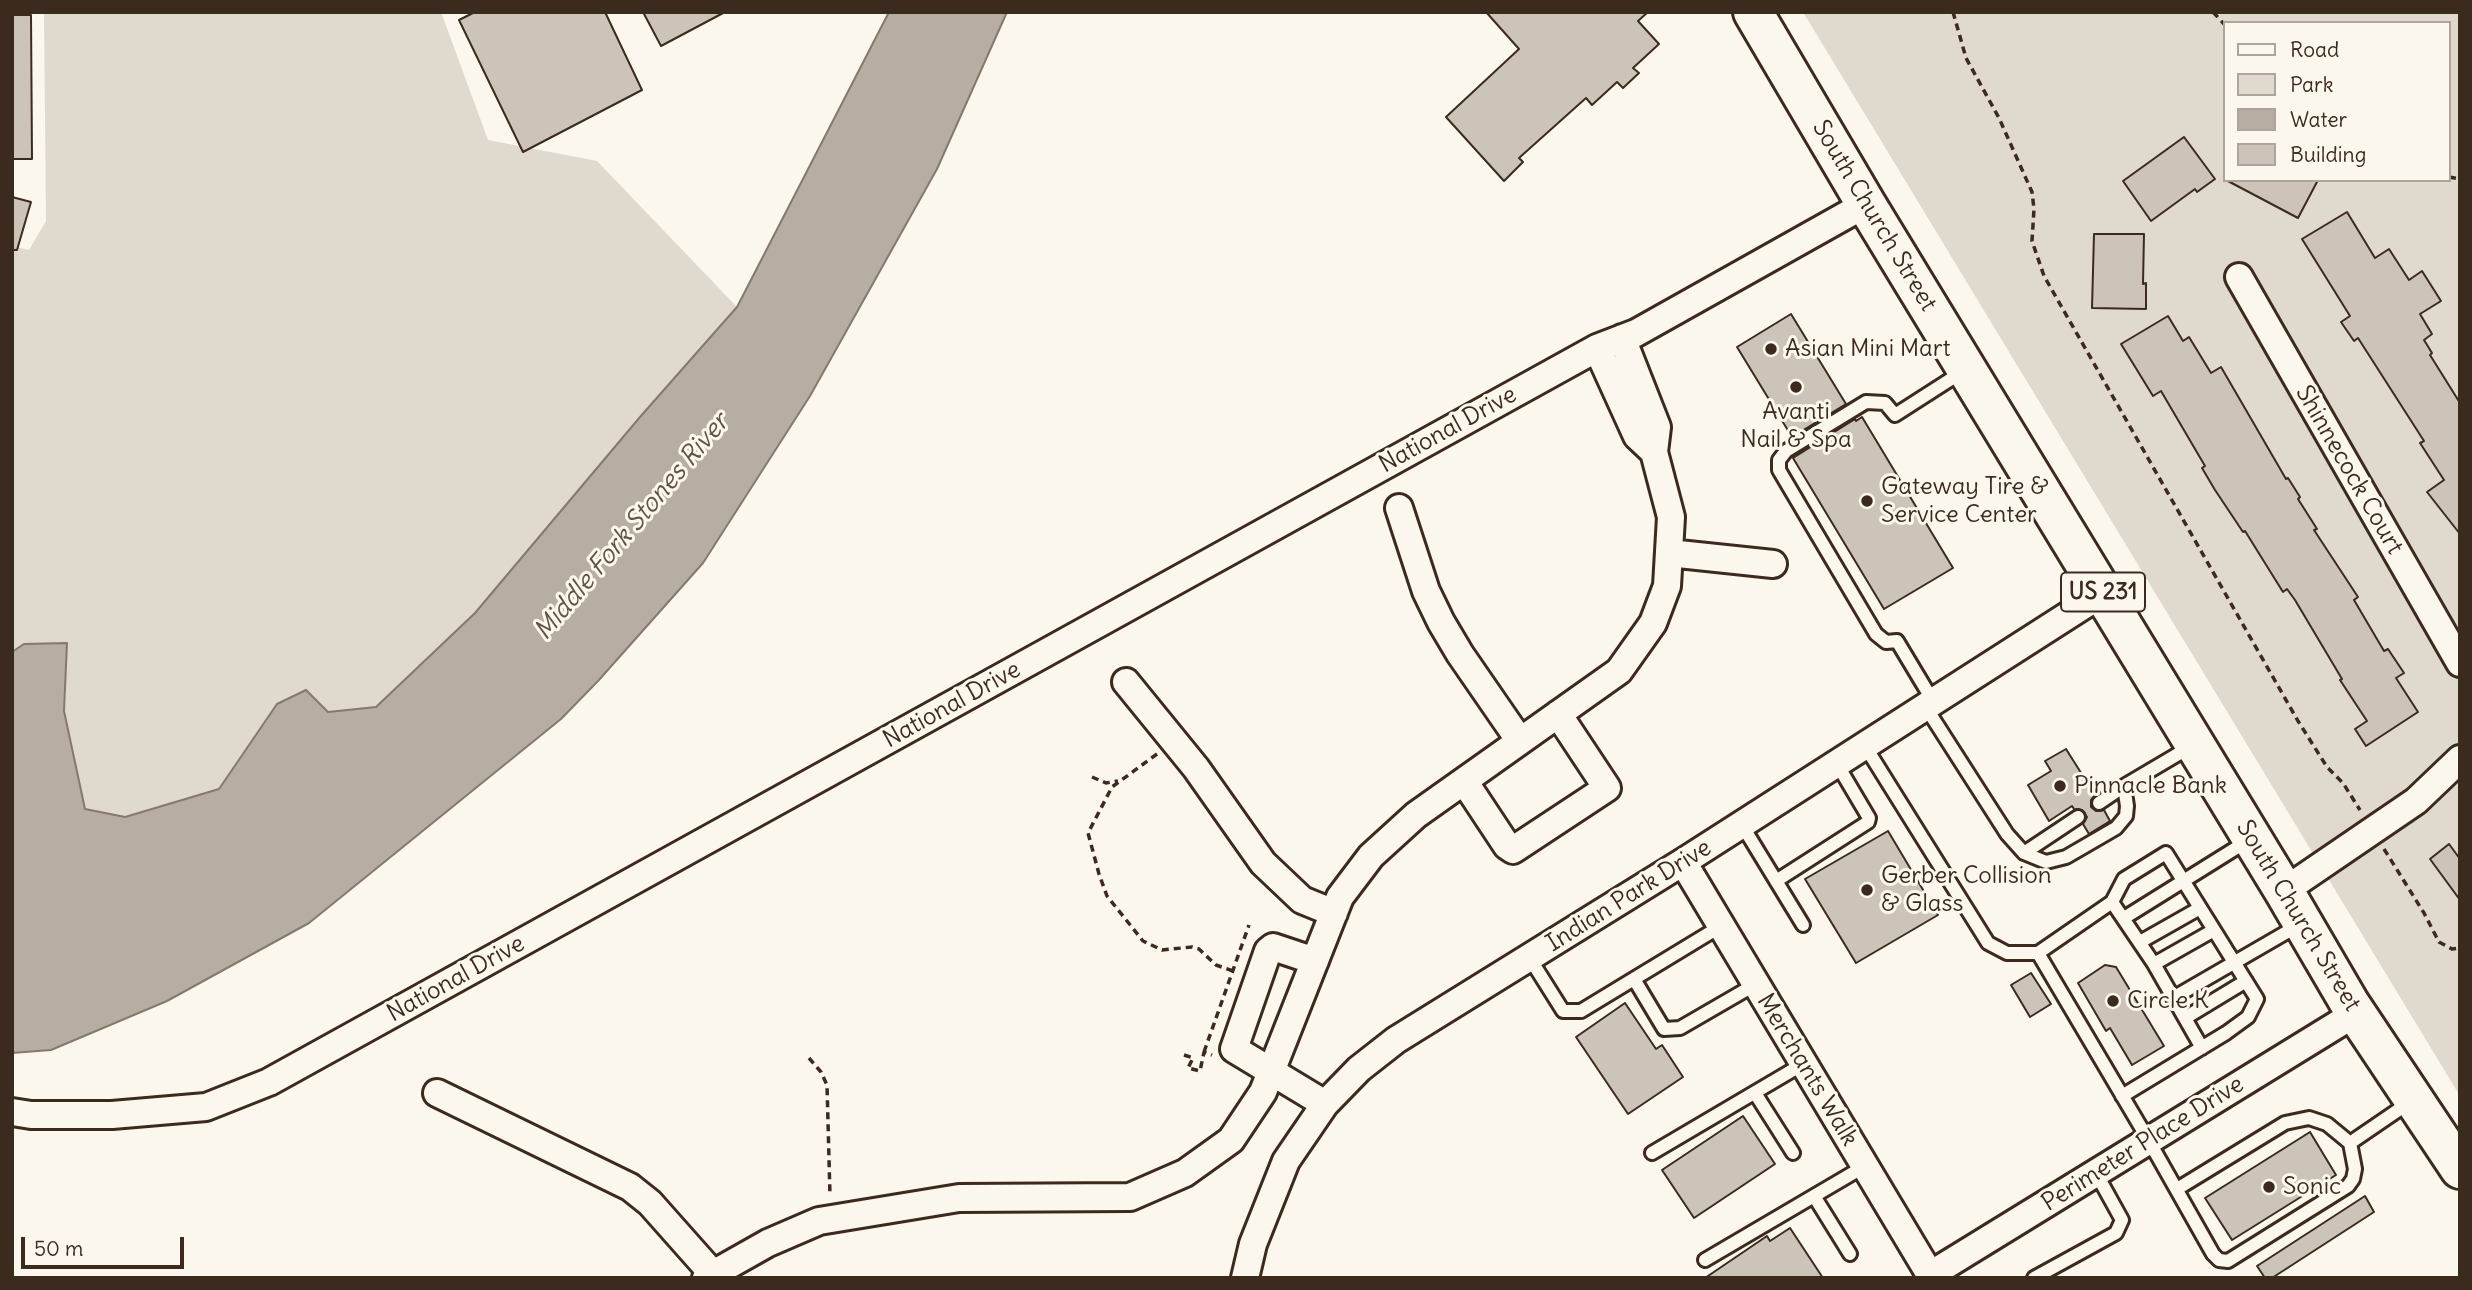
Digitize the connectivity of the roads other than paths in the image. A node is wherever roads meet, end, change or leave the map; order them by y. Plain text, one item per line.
1 (1753, 12) edge
2 (1866, 204) junction
3 (2239, 277) dead end
4 (1622, 338) junction
5 (1597, 348) junction
6 (1967, 369) junction
7 (1654, 452) junction
8 (1399, 508) dead end
9 (1669, 553) junction
10 (1773, 564) dead end
11 (2104, 593) junction
12 (2460, 663) edge
13 (1126, 682) dead end
14 (1929, 704) junction
15 (1558, 715) junction
16 (1520, 741) junction
17 (2195, 744) junction
18 (1865, 746) junction
19 (2460, 760) edge
20 (1837, 764) junction
21 (1464, 781) junction
22 (2124, 786) junction
23 (2099, 803) dead end
24 (2078, 817) dead end
25 (1742, 825) junction
26 (2252, 838) junction
27 (2024, 853) junction
28 (1683, 862) junction
29 (1776, 881) junction
30 (2183, 881) junction
31 (2112, 902) junction
32 (2293, 907) junction
33 (2200, 908) junction
34 (1334, 913) junction
35 (2124, 918) junction
36 (1803, 925) dead end
37 (1721, 926) junction
38 (2214, 930) junction
39 (2140, 942) junction
40 (2038, 953) junction
41 (1529, 957) junction
42 (1315, 961) junction
43 (2154, 964) junction
44 (2235, 964) junction
45 (1633, 979) junction
46 (2246, 981) junction
47 (1756, 984) junction
48 (2173, 998) junction
49 (2356, 1013) junction
50 (2185, 1018) junction
51 (2202, 1048) junction
52 (1804, 1064) junction
53 (1272, 1070) junction
54 (437, 1093) dead end
55 (1755, 1093) junction
56 (2122, 1096) junction
57 (2413, 1100) junction
58 (1325, 1104) junction
59 (12, 1112) edge
60 (2149, 1141) junction
61 (2350, 1143) junction
62 (1652, 1153) dead end
63 (1793, 1153) dead end
64 (1865, 1166) junction
65 (2460, 1169) edge
66 (2096, 1173) junction
67 (2177, 1189) junction
68 (1814, 1196) junction
69 (1850, 1254) dead end
70 (1705, 1260) dead end
71 (709, 1276) edge
72 (1929, 1277) edge
73 (1245, 1278) edge
74 (2035, 1278) edge

1 - 2 highway, South Church Street / US 231
2 - 4 street, National Drive
2 - 6 highway, South Church Street / US 231
3 - 12 street, Shinnecock Court
4 - 5 street, National Drive
4 - 7 street
5 - 7 street
5 - 59 street, National Drive
6 - 11 highway, South Church Street / US 231
6 - 14 lane
7 - 9 street
8 - 16 street
9 - 10 street
9 - 15 street
11 - 14 street, Indian Park Drive
11 - 17 highway, South Church Street / US 231
13 - 34 street
14 - 18 street, Indian Park Drive
14 - 27 lane
15 - 16 street
15 - 21 street
16 - 21 street
17 - 22 lane
17 - 26 highway, South Church Street / US 231
18 - 20 street, Indian Park Drive
18 - 40 lane
19 - 32 street
20 - 25 street, Indian Park Drive
20 - 29 lane
21 - 34 street
22 - 23 lane
22 - 27 lane
24 - 27 lane
25 - 28 street, Indian Park Drive
25 - 29 lane
26 - 30 lane
26 - 32 highway, South Church Street / US 231
28 - 37 street, Merchants Walk
28 - 41 street, Indian Park Drive
29 - 36 lane
30 - 31 lane
30 - 33 lane
30 - 35 lane
31 - 35 lane
31 - 40 lane
32 - 44 lane
32 - 49 highway, South Church Street / US 231
33 - 38 lane
33 - 39 lane
34 - 42 street
35 - 39 lane
37 - 45 lane
37 - 47 street, Merchants Walk
38 - 43 lane
38 - 44 lane
39 - 43 lane
40 - 56 lane
41 - 45 lane
41 - 58 street, Indian Park Drive
42 - 53 street
42 - 53 street
43 - 48 lane
44 - 46 lane
44 - 48 lane
45 - 47 lane
46 - 50 lane
46 - 51 lane
47 - 52 street, Merchants Walk
48 - 50 lane
49 - 57 highway, South Church Street / US 231
49 - 60 street, Perimeter Place Drive
50 - 51 lane
51 - 56 lane
52 - 55 lane
52 - 64 street, Merchants Walk
53 - 58 street
53 - 71 street
54 - 71 street
55 - 62 lane
55 - 63 lane
56 - 60 lane
57 - 61 lane
57 - 65 highway, South Church Street / US 231
58 - 73 street, Indian Park Drive
60 - 66 street, Perimeter Place Drive
60 - 67 lane
61 - 67 lane
61 - 67 lane
64 - 68 lane
64 - 72 street, Merchants Walk
66 - 72 street, Perimeter Place Drive
66 - 74 lane
68 - 69 lane
68 - 70 lane

